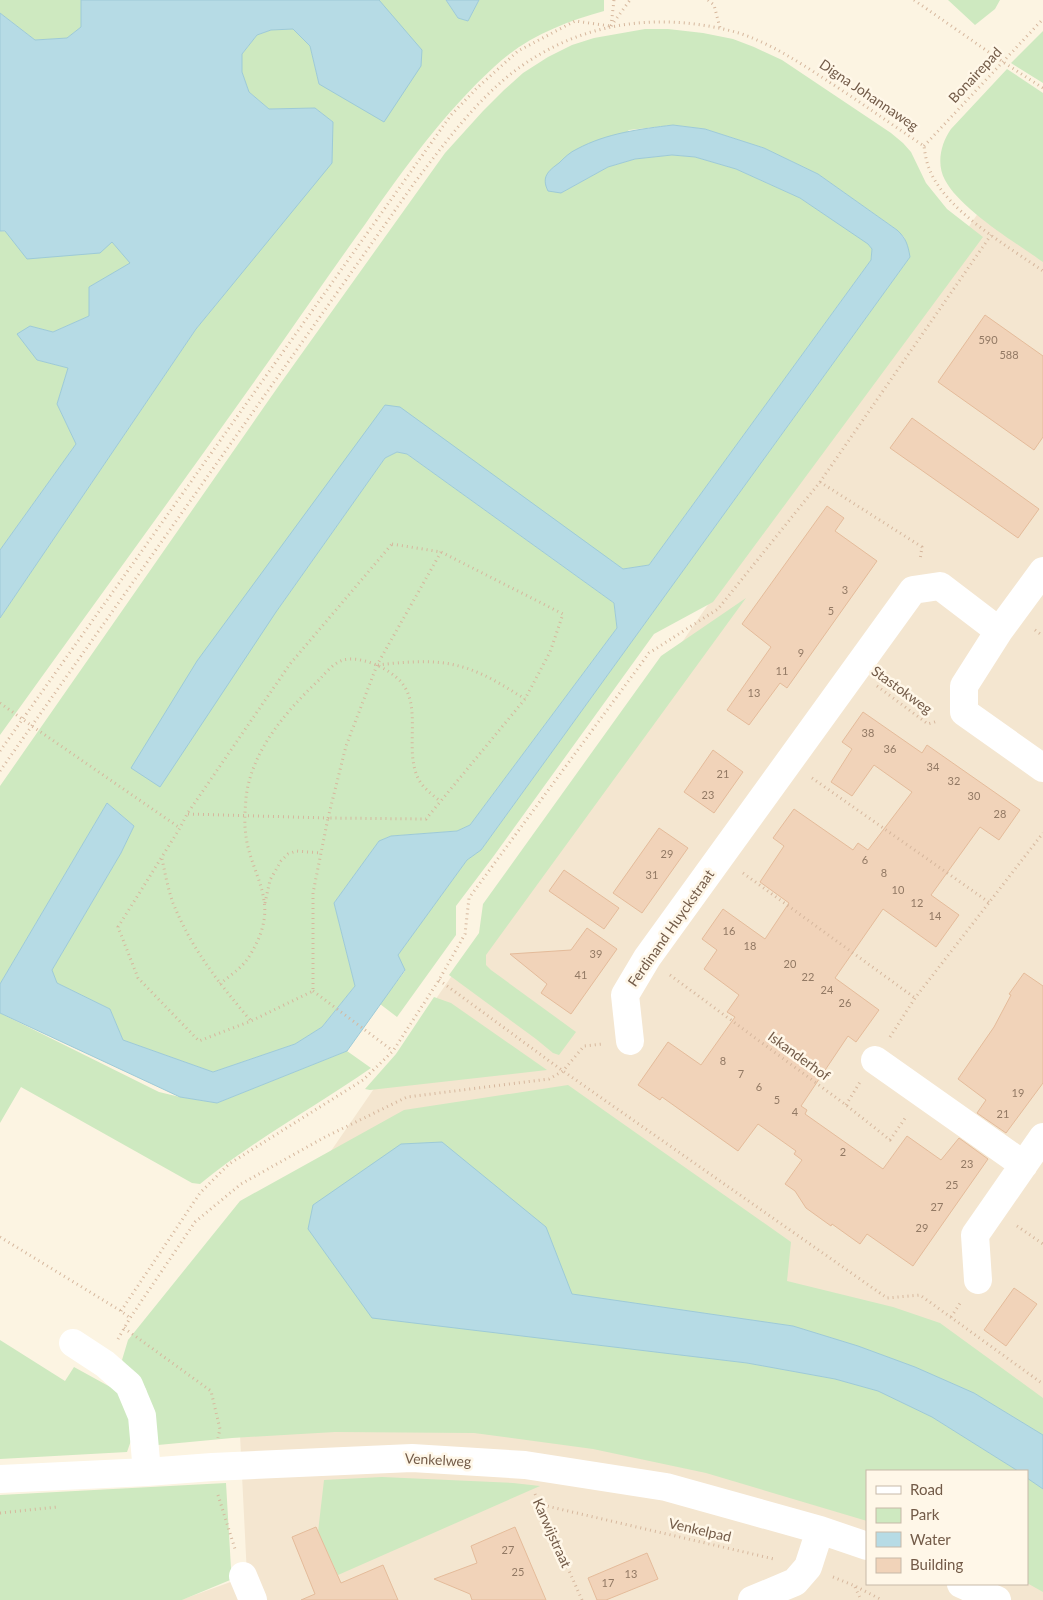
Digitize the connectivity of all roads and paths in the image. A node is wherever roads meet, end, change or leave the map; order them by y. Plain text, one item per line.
1 (614, 0) edge
2 (630, 0) edge
3 (708, 0) edge
4 (914, 0) edge
5 (1043, 19) edge
6 (611, 26) junction
7 (720, 28) junction
8 (1002, 62) junction
9 (1043, 88) edge
10 (924, 146) junction
11 (991, 234) junction
12 (1043, 270) edge
13 (820, 482) junction
14 (441, 552) junction
15 (1043, 571) edge
16 (913, 590) junction
17 (999, 632) junction
18 (377, 665) junction
19 (855, 670) junction
20 (525, 699) junction
21 (0, 703) edge
22 (964, 712) junction
23 (22, 719) junction
24 (32, 726) junction
25 (0, 751) edge
26 (789, 762) junction
27 (1043, 768) edge
28 (0, 771) edge
29 (440, 802) junction
30 (187, 814) junction
31 (245, 815) junction
32 (328, 818) junction
33 (180, 828) junction
34 (1043, 833) edge
35 (321, 853) junction
36 (721, 856) junction
37 (162, 858) junction
38 (265, 903) junction
39 (990, 903) junction
40 (647, 958) junction
41 (439, 980) junction
42 (220, 984) junction
43 (313, 991) junction
44 (915, 998) junction
45 (251, 1021) junction
46 (630, 1041) joint
47 (393, 1051) junction
48 (875, 1060) junction
49 (563, 1072) junction
50 (923, 1094) junction
51 (846, 1105) junction
52 (1043, 1137) edge
53 (1024, 1165) junction
54 (0, 1237) edge
55 (978, 1280) dead end
56 (121, 1311) junction
57 (130, 1318) junction
58 (73, 1343) dead end
59 (105, 1364) junction
60 (1043, 1384) edge
61 (526, 1465) junction
62 (147, 1472) junction
63 (0, 1479) edge
64 (538, 1504) junction
65 (820, 1530) junction
66 (866, 1546) edge
67 (808, 1567) junction
68 (963, 1585) edge
69 (855, 1586) junction
70 (582, 1600) edge
71 (752, 1600) edge
72 (861, 1600) edge
73 (882, 1600) edge
74 (997, 1600) edge

1 - 6 path
2 - 6 path
3 - 7 path
4 - 8 path
5 - 8 path, Bonairepad
6 - 7 path, Digna Johannaweg
6 - 23 path
6 - 24 path
7 - 10 path, Digna Johannaweg
8 - 9 path
8 - 10 path, Bonairepad
10 - 11 path, Digna Johannaweg
11 - 12 path, Digna Johannaweg
11 - 13 path
13 - 16 path
13 - 41 path
14 - 18 path
14 - 20 path
14 - 30 path
15 - 17 street
16 - 17 street
16 - 19 street, Ferdinand Huyckstraat
17 - 22 street
18 - 20 path
18 - 29 path
18 - 31 path
18 - 32 path
19 - 22 path, Stastokweg
19 - 26 street, Ferdinand Huyckstraat
20 - 29 path
21 - 23 path
22 - 27 street
23 - 24 path
23 - 25 path
24 - 28 path
24 - 33 path
26 - 36 street, Ferdinand Huyckstraat
26 - 39 path
29 - 32 path
30 - 31 path
30 - 33 path
31 - 32 path
31 - 38 path
32 - 35 path
33 - 37 path
34 - 39 path
35 - 38 path
35 - 43 path
36 - 40 street, Ferdinand Huyckstraat
36 - 44 path, Ferdinand Huyckstraat
37 - 42 path
37 - 45 path
38 - 42 path
39 - 44 path
40 - 46 street, Ferdinand Huyckstraat
40 - 51 path, Iskanderhof
41 - 47 path
41 - 49 path
42 - 45 path
43 - 45 path
43 - 47 path
44 - 48 path
46 - 49 path
47 - 56 path
48 - 50 street
48 - 51 path
49 - 57 path
49 - 60 path
50 - 51 path, Iskanderhof
50 - 53 street
52 - 53 street
53 - 55 street
54 - 56 path
56 - 57 path
57 - 59 path
58 - 59 street
59 - 62 street
61 - 62 street, Venkelweg
61 - 64 path, Karwijstraat
61 - 65 street, Venkelweg
62 - 63 street, Venkelweg
64 - 67 path, Venkelpad
64 - 70 path, Karwijstraat
65 - 66 street, Venkelweg
65 - 67 street
67 - 69 path, Venkelpad
67 - 71 street
68 - 74 street
69 - 72 path
69 - 73 path, Venkelpad

